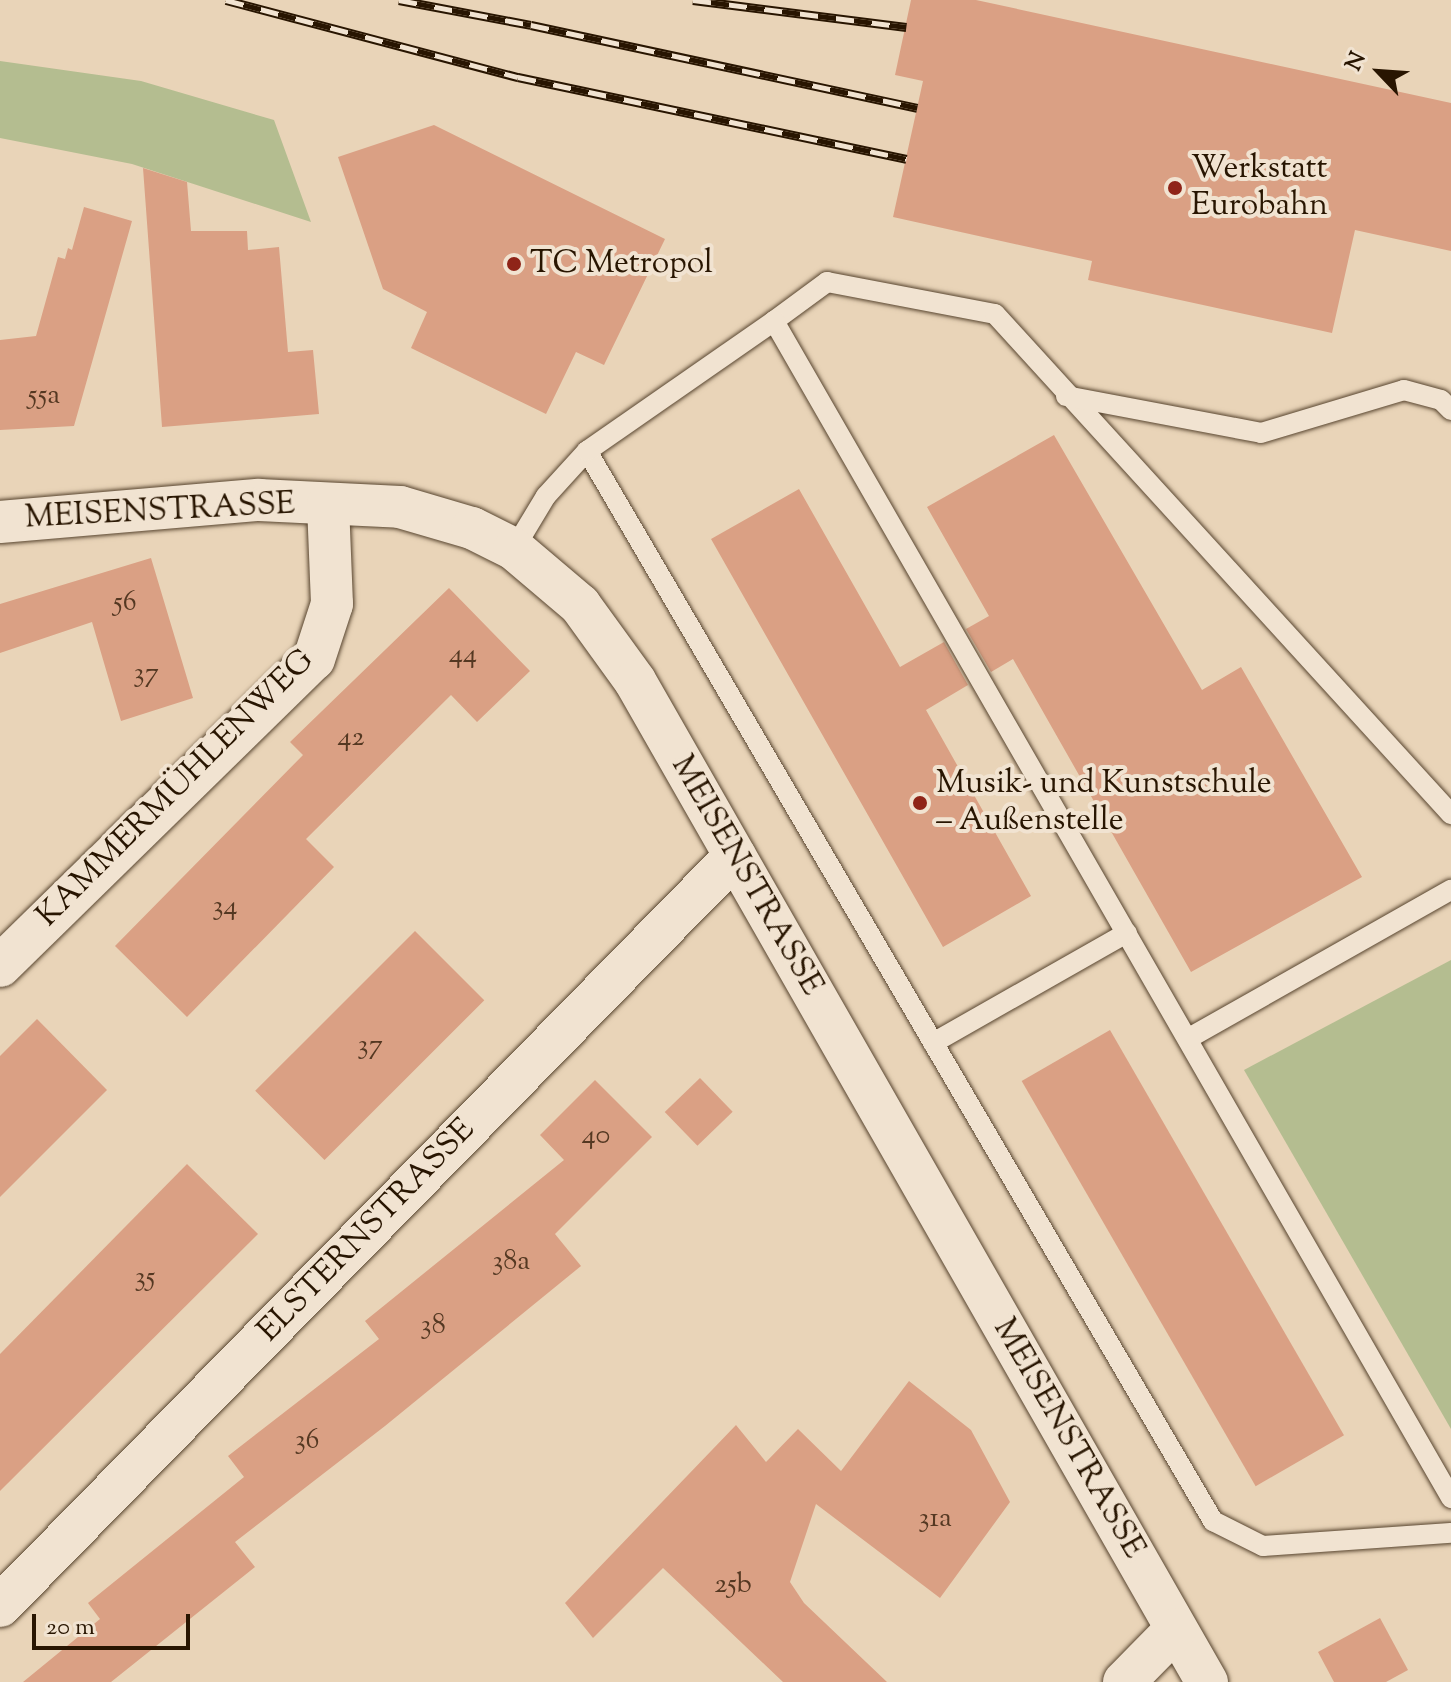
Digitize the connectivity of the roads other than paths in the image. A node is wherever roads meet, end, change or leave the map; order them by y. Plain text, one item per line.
1 (774, 321) junction
2 (1066, 396) junction
3 (1451, 410) edge
4 (587, 451) junction
5 (328, 504) junction
6 (0, 522) edge
7 (514, 549) junction
8 (1451, 814) edge
9 (735, 856) junction
10 (1451, 890) edge
11 (1127, 933) junction
12 (0, 966) edge
13 (1189, 1038) junction
14 (933, 1043) junction
15 (1451, 1498) edge
16 (1451, 1533) edge
17 (0, 1606) edge
18 (1176, 1629) junction
19 (1124, 1682) edge
20 (1207, 1682) edge

1 - 2 lane
1 - 4 lane
1 - 11 lane
2 - 3 lane
2 - 8 lane
4 - 7 lane
4 - 14 lane
5 - 6 street, MEISENSTRASSE
5 - 7 street, MEISENSTRASSE
5 - 12 street, KAMMERMÜHLENWEG
7 - 9 street, MEISENSTRASSE
9 - 17 street, ELSTERNSTRASSE
9 - 18 street, MEISENSTRASSE
10 - 13 lane
11 - 13 lane
11 - 14 lane
13 - 15 lane
14 - 16 lane
18 - 19 street
18 - 20 street, MEISENSTRASSE

